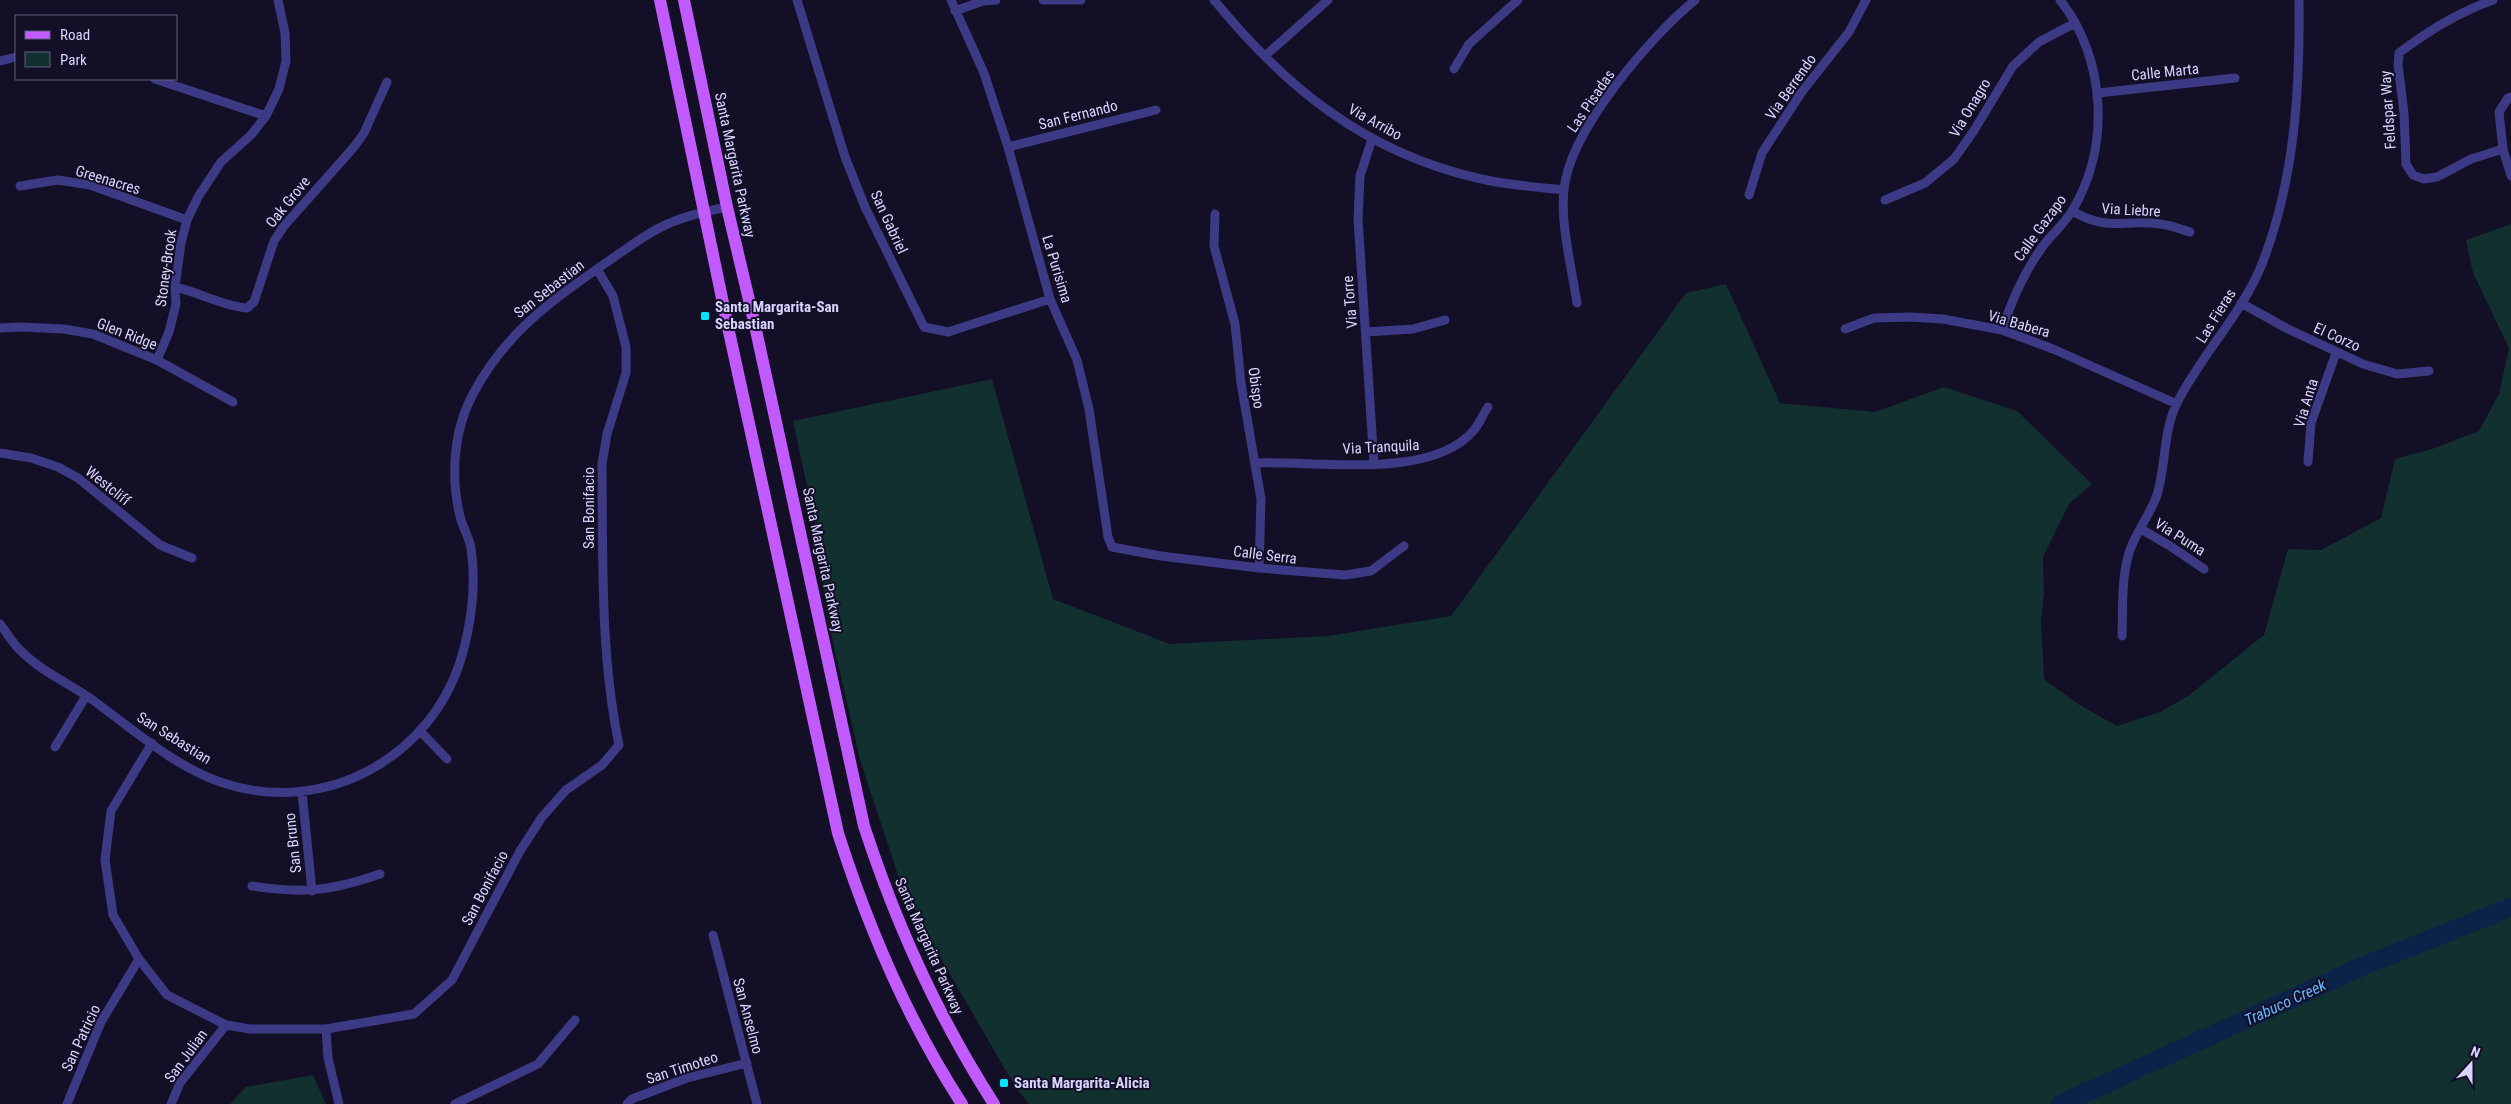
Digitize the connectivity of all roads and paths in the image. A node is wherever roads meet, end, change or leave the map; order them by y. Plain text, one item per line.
1 (278, 0) edge
2 (660, 0) edge
3 (684, 0) edge
4 (797, 0) edge
5 (951, 0) edge
6 (996, 0) edge
7 (1043, 0) edge
8 (1081, 0) edge
9 (1214, 0) edge
10 (1518, 0) edge
11 (1695, 0) edge
12 (1866, 0) edge
13 (2060, 0) edge
14 (2299, 0) edge
15 (2493, 0) edge
16 (1325, 1) edge
17 (955, 11) junction
18 (2075, 22) junction
19 (1265, 56) junction
20 (15, 57) edge
21 (0, 61) edge
22 (1454, 69) dead end
23 (2236, 78) dead end
24 (158, 80) edge
25 (386, 82) dead end
26 (2098, 93) junction
27 (2511, 97) edge
28 (1156, 110) dead end
29 (266, 116) junction
30 (1372, 139) junction
31 (1008, 147) junction
32 (2503, 149) junction
33 (2511, 176) edge
34 (20, 186) dead end
35 (1564, 190) junction
36 (1749, 195) dead end
37 (1885, 200) dead end
38 (727, 207) junction
39 (2072, 211) junction
40 (705, 212) junction
41 (1215, 214) dead end
42 (187, 220) junction
43 (2190, 232) dead end
44 (597, 269) junction
45 (175, 287) junction
46 (1050, 299) junction
47 (1576, 303) dead end
48 (2241, 303) junction
49 (1444, 320) dead end
50 (0, 328) edge
51 (1845, 329) dead end
52 (2002, 330) junction
53 (1366, 332) junction
54 (2336, 353) junction
55 (157, 360) junction
56 (2429, 371) dead end
57 (233, 402) dead end
58 (2177, 404) junction
59 (1488, 407) dead end
60 (0, 453) edge
61 (2308, 462) dead end
62 (1255, 463) junction
63 (1374, 464) junction
64 (2141, 529) junction
65 (1404, 546) dead end
66 (1116, 549) joint
67 (192, 558) dead end
68 (1259, 568) junction
69 (2204, 569) dead end
70 (0, 624) edge
71 (2122, 636) dead end
72 (86, 696) junction
73 (421, 732) junction
74 (152, 743) junction
75 (55, 747) dead end
76 (447, 759) dead end
77 (302, 792) junction
78 (380, 874) dead end
79 (252, 886) dead end
80 (312, 891) junction
81 (712, 935) dead end
82 (139, 959) junction
83 (575, 1020) dead end
84 (226, 1025) junction
85 (326, 1029) junction
86 (747, 1063) junction
87 (67, 1104) edge
88 (171, 1104) edge
89 (339, 1104) edge
90 (455, 1104) edge
91 (627, 1104) edge
92 (757, 1104) edge
93 (962, 1104) edge
94 (994, 1104) edge

1 - 29 street, Stoney-Brook
2 - 40 main road
3 - 38 main road, Santa Margarita Parkway
4 - 46 street, San Gabriel
5 - 17 street, La Purisima
6 - 17 street
7 - 8 street
9 - 19 street, Via Arribo
10 - 22 street
11 - 35 street, Las Pisadas
12 - 36 street, Via Berrendo
13 - 18 street, Calle Gazapo
14 - 48 street, Las Fieras
15 - 32 street, Feldspar Way
16 - 19 street
17 - 31 street, La Purisima
18 - 26 street, Calle Gazapo
18 - 37 street, Via Onagro
19 - 30 street, Via Arribo
20 - 21 street
23 - 26 street, Calle Marta
24 - 29 street
25 - 45 street, Oak Grove
26 - 39 street, Calle Gazapo
27 - 32 street
28 - 31 street, San Fernando
29 - 42 street, Stoney-Brook
30 - 35 street, Via Arribo
30 - 53 street, Via Torre
31 - 46 street, La Purisima
32 - 33 street
34 - 42 street, Greenacres
35 - 47 street, Las Pisadas
38 - 40 street, San Sebastian
38 - 94 main road, Santa Margarita Parkway
39 - 43 street, Via Liebre
39 - 52 street, Calle Gazapo
40 - 44 street, San Sebastian
40 - 93 main road
41 - 62 street, Obispo
42 - 45 street, Stoney-Brook
44 - 73 street, San Sebastian
44 - 85 street, San Bonifacio
45 - 55 street, Stoney-Brook
46 - 66 street, La Purisima
48 - 54 street, El Corzo
48 - 58 street, Las Fieras
49 - 53 street
50 - 55 street, Glen Ridge
51 - 52 street, Via Babera
52 - 58 street, Via Babera
53 - 63 street, Via Torre
54 - 56 street, El Corzo
54 - 61 street, Via Anta
55 - 57 street, Glen Ridge
58 - 64 street, Las Fieras
59 - 63 street, Via Tranquila
60 - 67 street, Westcliff
62 - 63 street, Via Tranquila
62 - 68 street, Obispo
64 - 69 street, Via Puma
64 - 71 street, Las Fieras
65 - 68 street, Calle Serra
66 - 68 street, Calle Serra
70 - 72 street, San Sebastian
72 - 74 street, San Sebastian
72 - 75 street
73 - 76 street
73 - 77 street, San Sebastian
74 - 77 street, San Sebastian
74 - 82 street, San Bonifacio
77 - 80 street, San Bruno
78 - 80 street
79 - 80 street
81 - 86 street, San Anselmo
82 - 84 street, San Bonifacio
82 - 87 street, San Patricio
83 - 90 street
84 - 85 street, San Bonifacio
84 - 88 street, San Julian
85 - 89 street
86 - 91 street, San Timoteo
86 - 92 street, San Anselmo

